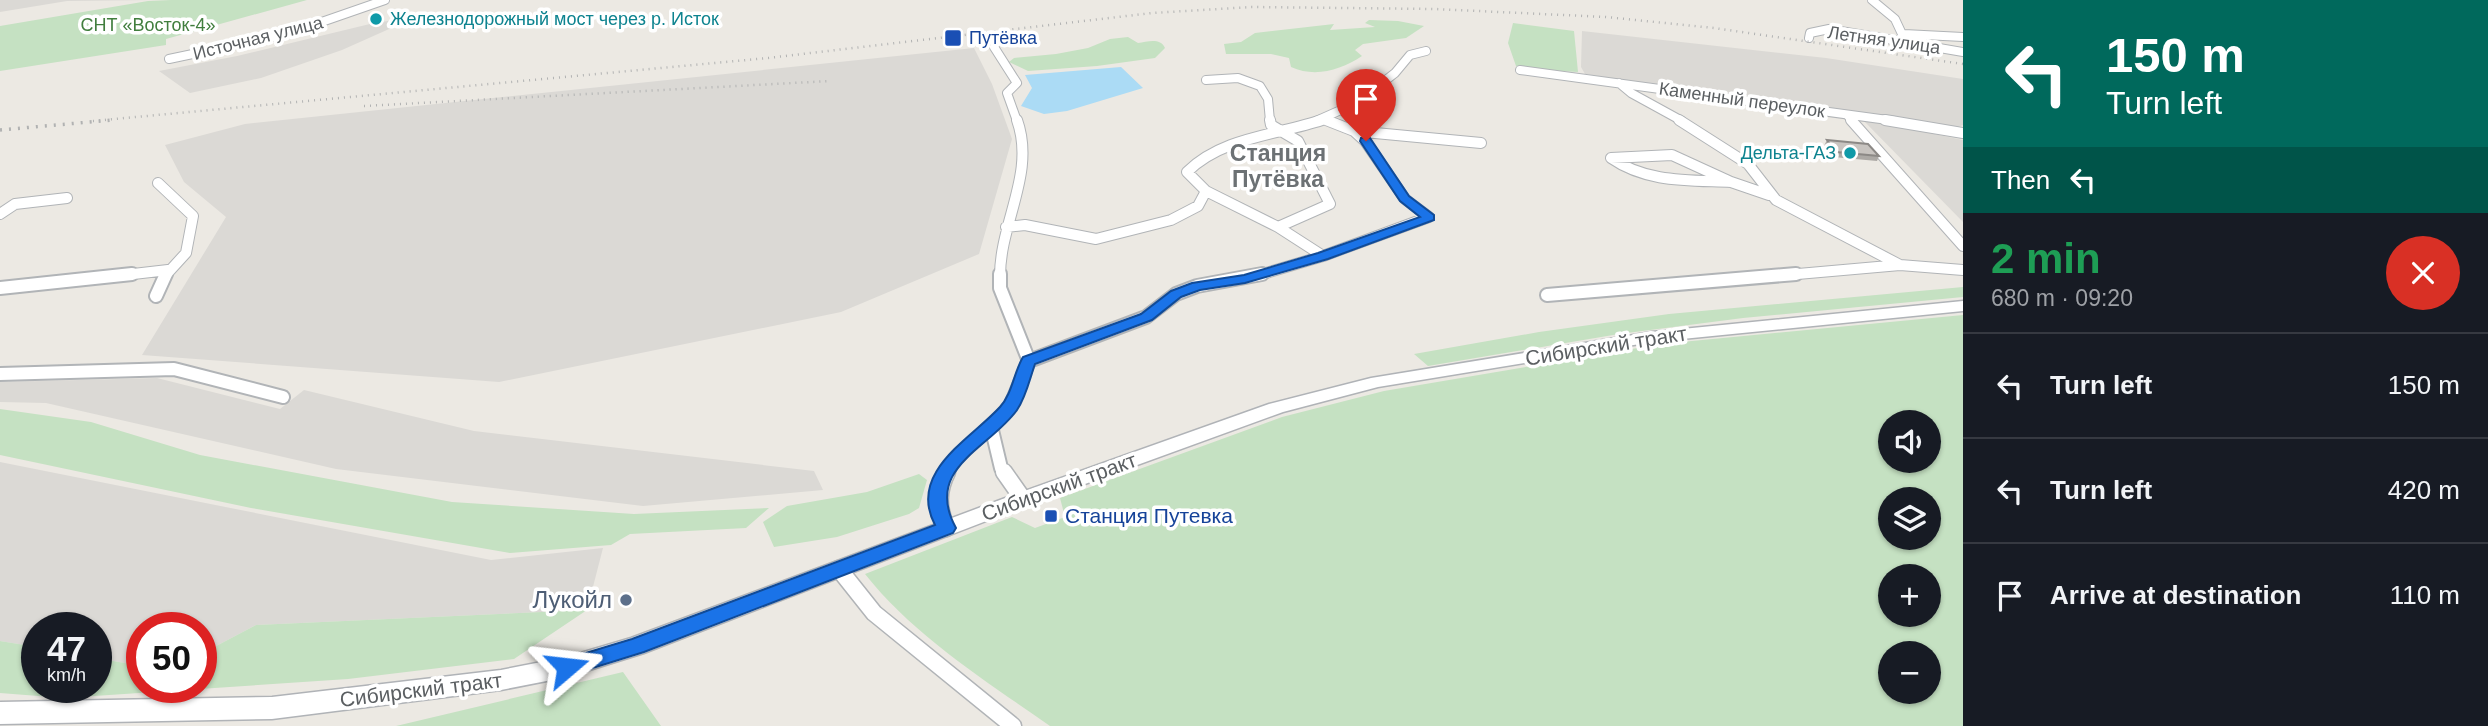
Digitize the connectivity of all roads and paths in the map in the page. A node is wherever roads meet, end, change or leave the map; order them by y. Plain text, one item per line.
1 (384, 0) edge
2 (1872, 0) edge
3 (1902, 37) junction
4 (1963, 37) edge
5 (1809, 38) dead end
6 (994, 47) dead end
7 (1426, 51) dead end
8 (1963, 52) edge
9 (169, 59) dead end
10 (1520, 71) dead end
11 (1206, 80) dead end
12 (1618, 82) junction
13 (1847, 115) junction
14 (1325, 119) junction
15 (1354, 131) junction
16 (1281, 132) junction
17 (1963, 133) edge
18 (1481, 143) dead end
19 (1731, 182) junction
20 (158, 183) dead end
21 (1206, 191) junction
22 (1769, 195) junction
23 (67, 198) dead end
24 (0, 215) edge
25 (1006, 227) junction
26 (1278, 227) junction
27 (1963, 246) edge
28 (1323, 256) junction
29 (1900, 265) junction
30 (168, 270) junction
31 (1963, 270) edge
32 (0, 288) edge
33 (1548, 295) dead end
34 (156, 296) dead end
35 (1963, 306) edge
36 (1028, 361) junction
37 (0, 374) edge
38 (284, 397) dead end
39 (991, 426) junction
40 (1023, 499) junction
41 (946, 528) junction
42 (839, 569) junction
43 (0, 713) edge
44 (1013, 726) edge

1 - 9 street, Источная улица
2 - 3 street
3 - 4 street
3 - 5 street, Летняя улица
3 - 8 street, Летняя улица
6 - 25 street
7 - 14 street
10 - 12 street, Каменный переулок
11 - 16 street
12 - 13 street, Каменный переулок
12 - 22 street
13 - 17 street, Каменный переулок
13 - 27 street
14 - 15 street
14 - 16 street
15 - 18 street
15 - 28 street
16 - 21 street
16 - 26 street
19 - 19 street
19 - 22 street
20 - 30 street
21 - 25 street
21 - 26 street
22 - 29 street
23 - 24 street
25 - 36 street
26 - 28 street
28 - 36 street
29 - 31 street
29 - 33 street
30 - 32 street
30 - 34 street
35 - 40 main road, Сибирский тракт
36 - 39 street
37 - 38 street
39 - 40 street
39 - 41 street
40 - 41 main road, Сибирский тракт
41 - 42 main road, Сибирский тракт
42 - 43 main road, Сибирский тракт
42 - 44 street

